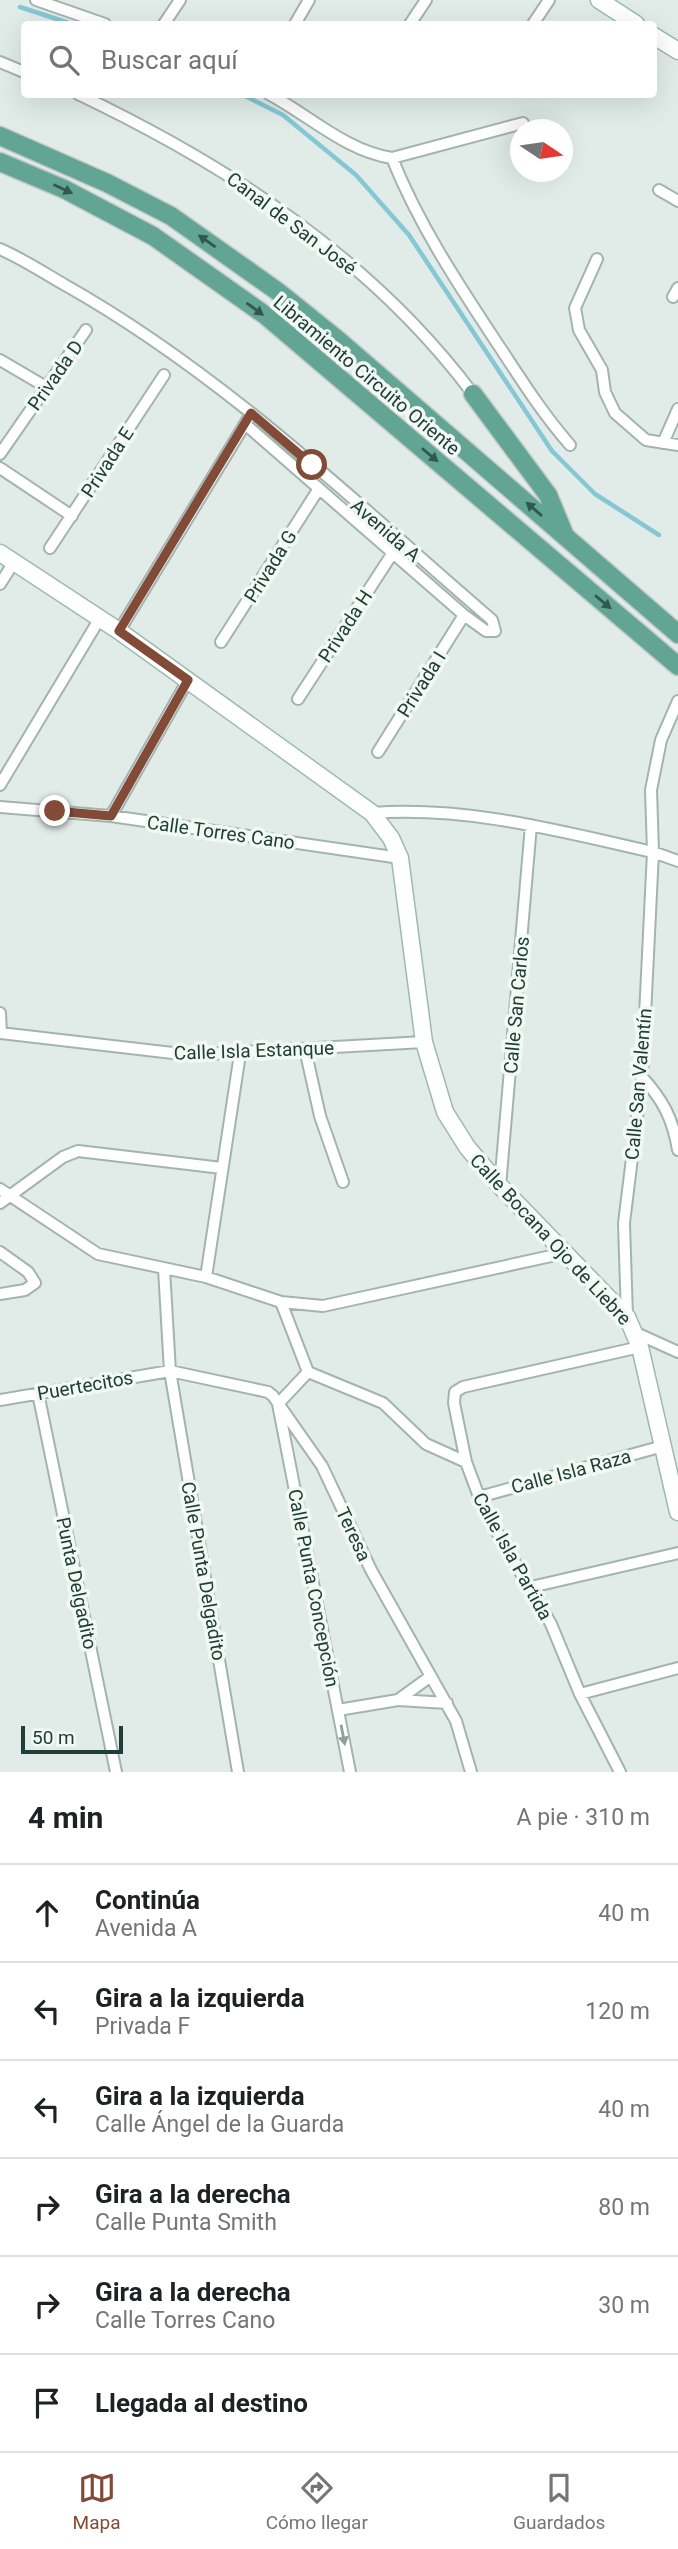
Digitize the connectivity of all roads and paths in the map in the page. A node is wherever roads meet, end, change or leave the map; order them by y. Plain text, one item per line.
1 (36, 0) edge
2 (180, 0) edge
3 (310, 0) edge
4 (426, 0) edge
5 (549, 0) edge
6 (599, 0) edge
7 (96, 21) edge
8 (166, 21) edge
9 (297, 21) edge
10 (412, 21) edge
11 (535, 21) edge
12 (631, 21) edge
13 (657, 38) edge
14 (678, 51) edge
15 (0, 62) edge
16 (21, 71) edge
17 (86, 98) edge
18 (275, 98) edge
19 (510, 126) edge
20 (0, 136) edge
21 (392, 158) junction
22 (0, 162) edge
23 (659, 190) dead end
24 (678, 201) edge
25 (0, 249) edge
26 (597, 259) dead end
27 (86, 330) dead end
28 (0, 360) edge
29 (164, 375) dead end
30 (46, 387) junction
31 (473, 394) joint
32 (678, 409) edge
33 (251, 413) junction
34 (245, 424) junction
35 (663, 443) junction
36 (570, 445) dead end
37 (678, 445) edge
38 (0, 454) edge
39 (0, 468) edge
40 (318, 489) junction
41 (72, 516) junction
42 (565, 536) junction
43 (50, 548) dead end
44 (0, 553) edge
45 (392, 554) junction
46 (14, 562) junction
47 (0, 584) edge
48 (464, 615) junction
49 (100, 618) junction
50 (119, 631) junction
51 (678, 634) edge
52 (221, 642) dead end
53 (678, 666) edge
54 (188, 680) junction
55 (298, 699) dead end
56 (678, 701) edge
57 (378, 752) dead end
58 (0, 785) edge
59 (0, 807) edge
60 (372, 813) junction
61 (111, 816) junction
62 (531, 825) junction
63 (653, 852) junction
64 (400, 858) junction
65 (678, 860) edge
66 (0, 1013) edge
67 (1, 1033) edge
68 (424, 1042) junction
69 (305, 1049) junction
70 (240, 1054) junction
71 (642, 1077) junction
72 (678, 1150) edge
73 (222, 1168) junction
74 (343, 1182) dead end
75 (500, 1186) junction
76 (3, 1196) edge
77 (0, 1252) edge
78 (565, 1252) junction
79 (164, 1269) junction
80 (206, 1277) junction
81 (0, 1294) edge
82 (281, 1302) junction
83 (627, 1317) junction
84 (638, 1340) junction
85 (678, 1352) edge
86 (170, 1371) junction
87 (308, 1371) junction
88 (38, 1393) junction
89 (0, 1399) edge
90 (278, 1404) junction
91 (663, 1446) junction
92 (466, 1462) junction
93 (479, 1497) junction
94 (678, 1512) edge
95 (678, 1553) edge
96 (531, 1587) junction
97 (678, 1668) edge
98 (431, 1676) junction
99 (580, 1694) junction
100 (398, 1700) junction
101 (446, 1703) junction
102 (338, 1710) junction
103 (116, 1772) edge
104 (238, 1772) edge
105 (350, 1772) edge
106 (471, 1772) edge
107 (620, 1772) edge

1 - 7 street
2 - 8 street
3 - 9 street
4 - 10 street
5 - 11 street
6 - 12 street
13 - 14 street
15 - 16 street
17 - 31 street, Canal de San José
18 - 21 street
19 - 21 street
42 -> 20 main road, Libramiento Circuito Oriente
21 - 36 street
22 -> 53 main road, Libramiento Circuito Oriente
23 - 24 street
25 - 33 street, Avenida A
26 - 35 street
27 - 30 street, Privada D
28 - 30 street
29 - 41 street, Privada E
30 - 38 street, Privada D
31 - 42 main road
32 - 35 street
33 - 34 street
33 - 48 street, Avenida A
34 - 40 street, Avenida A
34 - 50 street
35 - 37 street
39 - 41 street
40 - 45 street, Avenida A
40 - 52 street, Privada G
41 - 43 street, Privada E
42 - 51 main road, Libramiento Circuito Oriente
44 - 46 street, Calle Bocana Ojo de Liebre
45 - 48 street, Avenida A
45 - 55 street, Privada H
46 - 47 street
46 - 49 street, Calle Bocana Ojo de Liebre
48 - 57 street, Privada I
49 - 50 street, Calle Bocana Ojo de Liebre
49 - 58 street
50 - 54 street, Calle Bocana Ojo de Liebre
54 - 60 street, Calle Bocana Ojo de Liebre
54 - 61 street
56 - 63 street, Calle San Valentín
59 - 61 street, Calle Torres Cano
60 - 62 street
60 - 64 street, Calle Bocana Ojo de Liebre
61 - 64 street, Calle Torres Cano
62 - 63 street
62 - 75 street, Calle San Carlos
63 - 65 street
63 - 71 street, Calle San Valentín
64 - 68 street, Calle Bocana Ojo de Liebre
66 - 67 street
67 - 70 street, Calle Isla Estanque
68 - 69 street, Calle Isla Estanque
68 - 75 street, Calle Bocana Ojo de Liebre
69 - 70 street, Calle Isla Estanque
69 - 74 street
70 - 73 street
71 - 72 street
71 - 83 street, Calle San Valentín
73 - 76 street
73 - 80 street
75 - 78 street, Calle Bocana Ojo de Liebre
76 - 79 street
77 - 81 street
78 - 82 street
78 - 83 street, Calle Bocana Ojo de Liebre
79 - 80 street
79 - 86 street
80 - 82 street
82 - 87 street
83 - 84 street, Calle Bocana Ojo de Liebre
84 - 85 street
84 - 91 street, Calle Bocana Ojo de Liebre
84 - 92 street, Calle Isla Partida
86 - 88 street, Puertecitos
86 - 90 street, Teresa
86 - 104 street, Calle Punta Delgadito
87 - 90 street
87 - 92 street
88 - 89 street, Puertecitos
88 - 103 street, Punta Delgadito
90 - 98 street, Teresa
90 - 102 street, Calle Punta Concepción
91 - 93 street, Calle Isla Raza
91 - 94 street, Calle Bocana Ojo de Liebre
92 - 93 street, Calle Isla Partida
93 - 96 street, Calle Isla Partida
95 - 96 street
96 - 99 street, Calle Isla Partida
97 - 99 street
98 - 100 street
98 - 101 street, Teresa
99 - 107 street, Calle Isla Partida
100 - 101 street
100 - 102 street
101 - 106 street, Teresa
102 -> 105 street, Calle Punta Concepción

